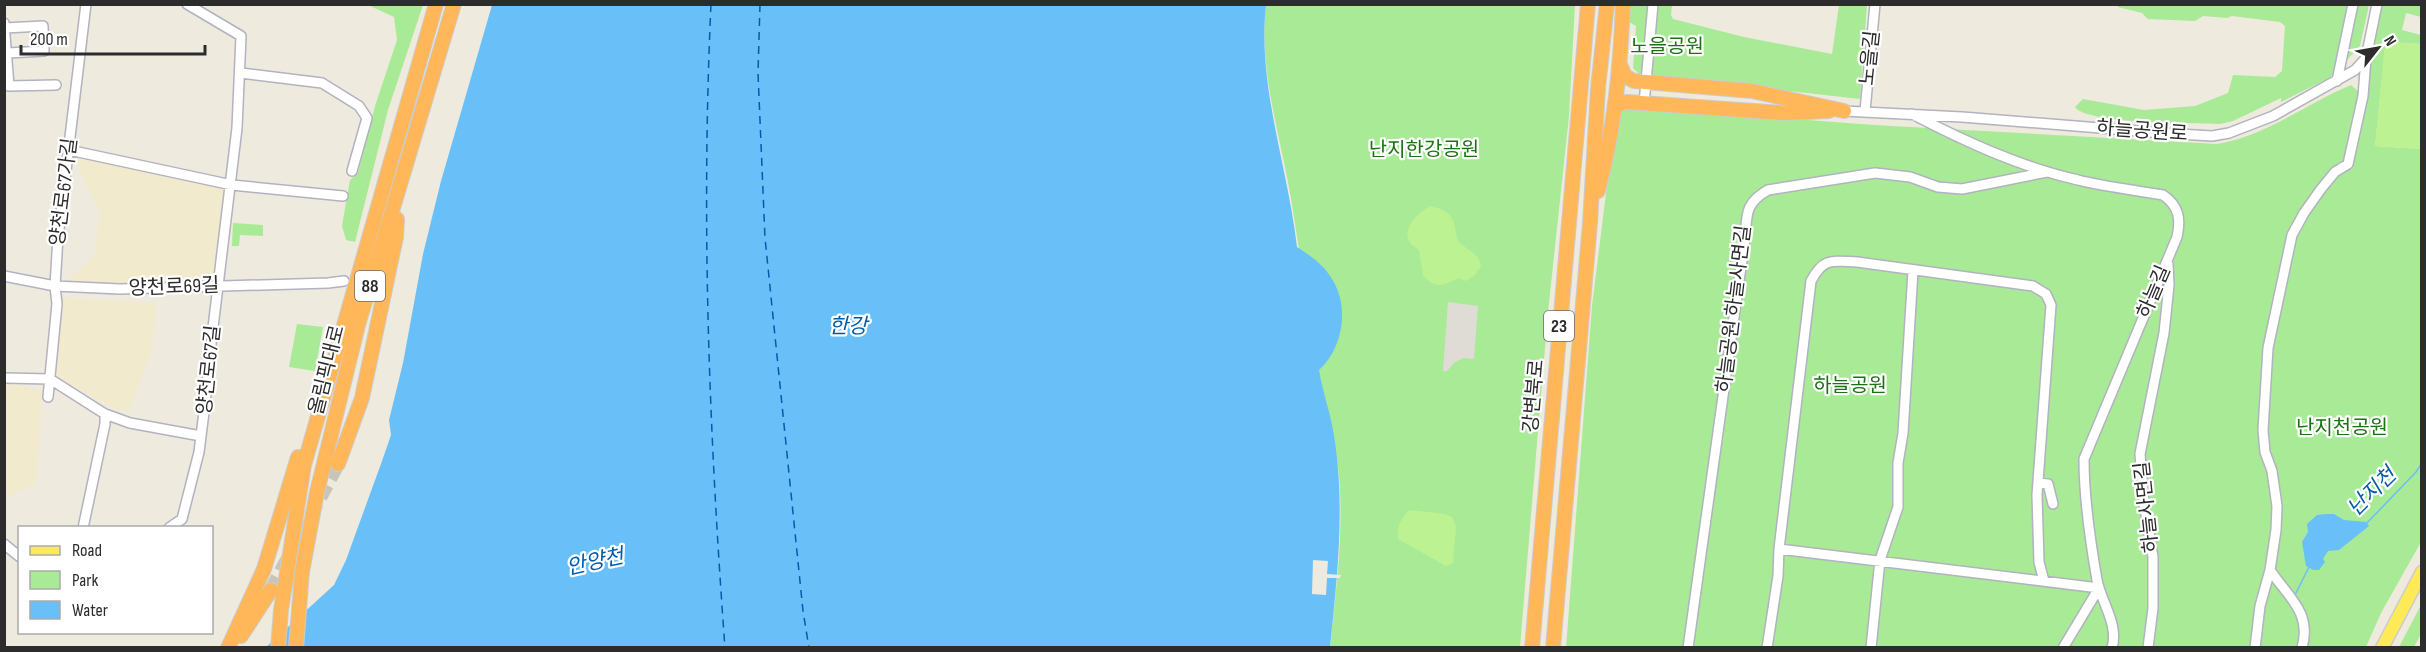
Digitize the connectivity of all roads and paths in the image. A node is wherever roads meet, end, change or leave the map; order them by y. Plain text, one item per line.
1 (86, 4) edge
2 (187, 4) edge
3 (436, 4) edge
4 (454, 4) edge
5 (1588, 4) edge
6 (1607, 4) edge
7 (1623, 4) edge
8 (1653, 4) edge
9 (1875, 4) edge
10 (2353, 4) edge
11 (2377, 4) edge
12 (4, 23) edge
13 (5, 28) edge
14 (8, 53) junction
15 (2366, 57) junction
16 (1620, 65) junction
17 (241, 73) junction
18 (2337, 81) junction
19 (1646, 82) junction
20 (56, 85) dead end
21 (1786, 97) junction
22 (1644, 104) junction
23 (1616, 105) junction
24 (1844, 111) junction
25 (1865, 111) junction
26 (1786, 113) junction
27 (1912, 114) junction
28 (69, 150) junction
29 (352, 171) dead end
30 (2047, 172) junction
31 (232, 185) junction
32 (344, 196) dead end
33 (398, 197) junction
34 (1590, 222) junction
35 (2168, 260) junction
36 (1913, 271) junction
37 (4, 276) edge
38 (344, 281) dead end
39 (55, 286) junction
40 (219, 286) junction
41 (4, 378) edge
42 (50, 379) junction
43 (48, 397) dead end
44 (105, 414) junction
45 (317, 418) junction
46 (201, 436) junction
47 (338, 464) tunnel mouth
48 (2038, 483) junction
49 (2053, 504) dead end
50 (83, 526) edge
51 (172, 526) edge
52 (4, 544) edge
53 (1779, 549) junction
54 (18, 555) edge
55 (1880, 560) junction
56 (2270, 570) junction
57 (2421, 572) edge
58 (2044, 581) junction
59 (2099, 588) junction
60 (271, 590) tunnel mouth
61 (228, 648) edge
62 (233, 648) edge
63 (278, 648) edge
64 (296, 648) edge
65 (1532, 648) edge
66 (1553, 648) edge
67 (1688, 648) edge
68 (1767, 648) edge
69 (1871, 648) edge
70 (2064, 648) edge
71 (2112, 648) edge
72 (2148, 648) edge
73 (2255, 648) edge
74 (2302, 648) edge
75 (2382, 648) edge

1 - 28 street, 양천로67가길
2 - 17 street, 양천로67길
3 - 45 highway, 올림픽대로 / 88
4 - 33 highway, 올림픽대로 / 88
5 - 65 highway, 강변북로 / 23
6 - 34 highway, 강변북로 / 23
7 - 16 highway
8 - 19 street
9 - 25 street, 노을길
10 - 18 street
11 - 15 street
12 - 13 street
13 - 14 street
13 - 14 street
14 - 20 street
15 - 18 street, 하늘공원로
15 - 56 street
16 - 19 highway
16 - 23 highway
17 - 29 street
17 - 31 street, 양천로67길
18 - 27 street, 하늘공원로
19 - 21 highway
19 - 22 street
21 - 24 highway
21 - 26 highway
22 - 23 highway
22 - 26 highway
23 - 34 highway
24 - 25 street, 하늘공원로
24 - 26 highway
25 - 27 street, 하늘공원로
27 - 30 street, 하늘길
28 - 31 street
28 - 39 street, 양천로67가길
30 - 35 street, 하늘길
30 - 67 street, 하늘공원 하늘사면길
31 - 32 street
31 - 40 street, 양천로67길
33 - 47 highway
33 - 64 highway, 올림픽대로 / 88
34 - 66 highway, 강변북로 / 23
35 - 59 street, 하늘길
35 - 72 street, 하늘사면길
36 - 48 street
36 - 53 street
36 - 55 street
37 - 39 street, 양천로69길
38 - 40 street, 양천로69길
39 - 40 street, 양천로69길
39 - 42 street, 양천로67가길
40 - 46 street, 양천로67길
41 - 42 street
42 - 43 street, 양천로67가길
42 - 44 street
44 - 46 street
44 - 50 street
45 - 61 highway
45 - 63 highway, 올림픽대로 / 88
46 - 51 street, 양천로67길
48 - 49 street
48 - 58 street
52 - 54 street
53 - 55 street
53 - 68 street
55 - 58 street
55 - 69 street
56 - 73 street
56 - 74 street
57 - 75 main road
58 - 59 street
59 - 70 street
59 - 71 street, 하늘길
60 - 62 highway

